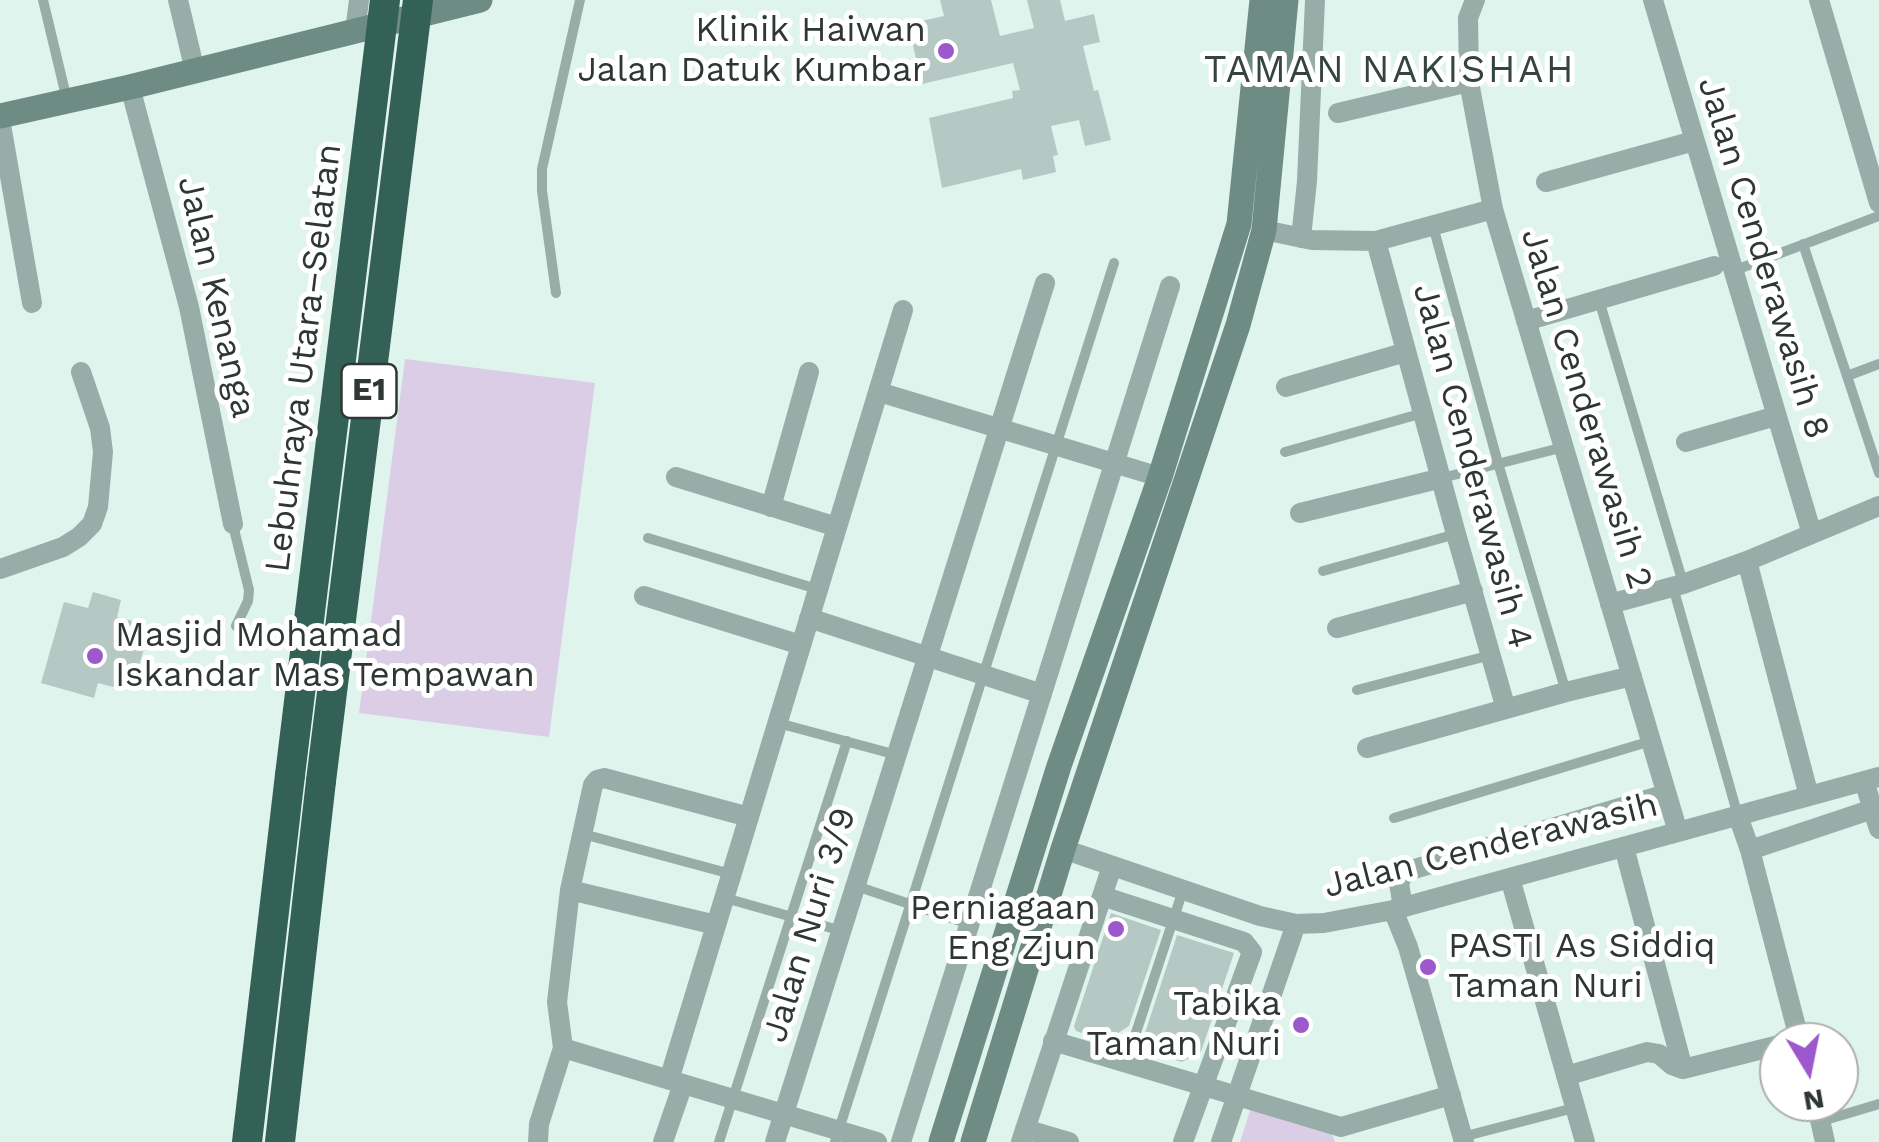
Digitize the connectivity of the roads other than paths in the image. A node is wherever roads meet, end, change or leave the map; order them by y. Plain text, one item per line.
1 (44, 0) edge
2 (178, 0) edge
3 (359, 0) edge
4 (385, 0) edge
5 (418, 0) edge
6 (480, 0) edge
7 (580, 0) edge
8 (1262, 0) edge
9 (1286, 0) edge
10 (1315, 0) edge
11 (1475, 0) edge
12 (1653, 0) edge
13 (1819, 0) edge
14 (454, 3) edge
15 (355, 32) junction
16 (195, 71) junction
17 (1469, 82) junction
18 (130, 87) junction
19 (67, 101) junction
20 (1338, 114) dead end
21 (0, 117) edge
22 (1694, 140) junction
23 (1546, 182) dead end
24 (1879, 199) edge
25 (1493, 209) junction
26 (1879, 216) edge
27 (1432, 225) junction
28 (1264, 230) junction
29 (1300, 238) junction
30 (1376, 241) junction
31 (1803, 244) junction
32 (1114, 262) dead end
33 (1724, 268) junction
34 (1045, 283) dead end
35 (1170, 286) dead end
36 (556, 292) dead end
37 (1599, 300) junction
38 (32, 303) dead end
39 (903, 310) dead end
40 (1526, 321) junction
41 (1406, 352) junction
42 (1879, 364) edge
43 (80, 372) dead end
44 (809, 372) dead end
45 (1847, 376) junction
46 (1286, 388) dead end
47 (878, 392) junction
48 (1424, 413) junction
49 (1776, 416) junction
50 (1000, 428) junction
51 (1686, 442) dead end
52 (1056, 445) junction
53 (1564, 447) junction
54 (1286, 452) dead end
55 (1114, 463) junction
56 (1498, 463) junction
57 (1879, 473) edge
58 (676, 476) dead end
59 (1160, 477) junction
60 (1442, 478) junction
61 (1879, 506) edge
62 (771, 507) junction
63 (1300, 513) dead end
64 (233, 524) joint
65 (837, 527) junction
66 (1456, 534) junction
67 (1812, 534) junction
68 (648, 538) dead end
69 (1747, 560) junction
70 (0, 569) edge
71 (1323, 571) dead end
72 (1678, 586) junction
73 (818, 589) junction
74 (1473, 590) junction
75 (644, 596) dead end
76 (1610, 604) junction
77 (810, 618) junction
78 (236, 626) dead end
79 (1337, 628) dead end
80 (801, 646) junction
81 (1490, 655) junction
82 (928, 656) junction
83 (984, 675) junction
84 (1632, 676) junction
85 (1356, 690) dead end
86 (1566, 692) junction
87 (1042, 694) junction
88 (1506, 709) junction
89 (778, 723) junction
90 (1650, 740) junction
91 (847, 741) junction
92 (1368, 748) dead end
93 (897, 755) junction
94 (1872, 779) edge
95 (1666, 794) junction
96 (1809, 796) junction
97 (1877, 815) edge
98 (1738, 816) junction
99 (749, 817) junction
100 (1394, 818) dead end
101 (1678, 832) junction
102 (582, 834) junction
103 (1624, 847) junction
104 (1063, 849) junction
105 (1750, 850) junction
106 (1112, 866) junction
107 (732, 874) junction
108 (1510, 878) junction
109 (856, 886) junction
110 (570, 890) junction
111 (1183, 890) junction
112 (1102, 896) junction
113 (724, 898) junction
114 (910, 904) junction
115 (1398, 909) junction
116 (791, 916) junction
117 (1172, 920) junction
118 (969, 924) junction
119 (1296, 924) junction
120 (716, 925) junction
121 (842, 931) junction
122 (1248, 966) junction
123 (1278, 976) junction
124 (1788, 1022) edge
125 (1053, 1040) junction
126 (563, 1048) junction
127 (1759, 1050) edge
128 (1125, 1064) junction
129 (1684, 1069) junction
130 (1566, 1076) junction
131 (676, 1082) junction
132 (1204, 1087) junction
133 (1451, 1095) junction
134 (1236, 1096) junction
135 (733, 1099) junction
136 (1575, 1108) junction
137 (784, 1114) junction
138 (1343, 1135) edge
139 (837, 1136) edge
140 (1023, 1136) edge
141 (1463, 1139) edge
142 (247, 1142) edge
143 (280, 1142) edge
144 (538, 1142) edge
145 (663, 1142) edge
146 (719, 1142) edge
147 (775, 1142) edge
148 (876, 1142) edge
149 (901, 1142) edge
150 (941, 1142) edge
151 (972, 1142) edge
152 (1069, 1142) edge
153 (1183, 1142) edge
154 (1221, 1142) edge
155 (1585, 1142) edge

1 - 19 lane
2 - 16 street
3 - 15 street
4 - 142 highway, Lebuhraya Utara–Selatan / E1, bridge
5 - 143 highway, Lebuhraya Utara–Selatan / E1, bridge
6 - 14 main road
7 - 36 lane
8 - 59 main road
9 - 28 main road
10 - 29 street
11 - 17 street, Jalan Cenderawasih 2
12 - 22 street, Jalan Cenderawasih 8
13 - 24 street
14 - 15 main road
15 - 16 main road
16 - 18 main road
17 - 20 street
17 - 25 street, Jalan Cenderawasih 2
18 - 19 main road
18 - 64 street, Jalan Kenanga
19 - 21 main road
21 - 38 street
22 - 23 street
22 - 33 street, Jalan Cenderawasih 8
25 - 27 street
25 - 40 street, Jalan Cenderawasih 2
26 - 31 lane
27 - 30 street
27 - 56 lane
28 - 29 street
28 - 104 main road
29 - 30 street
30 - 41 street, Jalan Cenderawasih 4
31 - 33 lane
31 - 45 lane
32 - 52 lane
33 - 37 street
33 - 49 street, Jalan Cenderawasih 8
34 - 50 street, Jalan Nuri 3/9
35 - 55 street
37 - 40 street
37 - 72 lane
39 - 47 street
40 - 53 street, Jalan Cenderawasih 2
41 - 46 street
41 - 48 street, Jalan Cenderawasih 4
42 - 45 lane
43 - 70 street
44 - 62 street
45 - 57 lane
47 - 50 street
47 - 65 street
48 - 54 lane
48 - 60 street, Jalan Cenderawasih 4
49 - 51 street
49 - 67 street, Jalan Cenderawasih 8
50 - 52 street
50 - 82 street, Jalan Nuri 3/9
52 - 55 street
52 - 83 lane
53 - 56 lane
53 - 76 street, Jalan Cenderawasih 2
55 - 59 street
55 - 87 street
56 - 60 lane
56 - 86 lane
58 - 62 street
59 - 150 main road
60 - 63 street
60 - 66 street, Jalan Cenderawasih 4
61 - 67 street
62 - 65 street
64 - 78 lane
65 - 73 street
66 - 71 lane
66 - 74 street, Jalan Cenderawasih 4
67 - 69 street
68 - 73 lane
69 - 72 street
69 - 96 street
72 - 76 street
72 - 98 lane
73 - 77 street
74 - 79 street
74 - 81 street, Jalan Cenderawasih 4
75 - 80 street
76 - 84 street, Jalan Cenderawasih 2
77 - 80 street
77 - 82 street
80 - 89 street
81 - 85 lane
81 - 88 street, Jalan Cenderawasih 4
82 - 83 street
82 - 93 street, Jalan Nuri 3/9
83 - 87 street
83 - 114 lane
84 - 86 street
84 - 90 street, Jalan Cenderawasih 2
86 - 88 street
87 - 118 street
88 - 92 street
89 - 91 lane
89 - 99 street
90 - 95 street, Jalan Cenderawasih 2
90 - 100 lane
91 - 93 lane
91 - 116 lane
93 - 109 street, Jalan Nuri 3/9
94 - 96 street, Jalan Cenderawasih
94 - 97 street
95 - 101 street, Jalan Cenderawasih 2
95 - 115 street
96 - 98 street, Jalan Cenderawasih
97 - 105 street
98 - 101 street, Jalan Cenderawasih
98 - 105 street
99 - 102 street
99 - 107 street
101 - 103 street, Jalan Cenderawasih
102 - 107 lane
102 - 110 street
103 - 108 street, Jalan Cenderawasih
103 - 129 street
104 - 106 street, Jalan Cenderawasih
104 - 151 main road
105 - 124 street
106 - 111 street, Jalan Cenderawasih
106 - 112 street
107 - 113 street
108 - 115 street, Jalan Cenderawasih
108 - 130 street
109 - 114 lane
109 - 121 street, Jalan Nuri 3/9
110 - 120 street
110 - 126 street
111 - 117 lane
111 - 119 street, Jalan Cenderawasih
112 - 117 street
112 - 125 street
113 - 116 lane
113 - 120 street
114 - 118 lane
114 - 139 lane
115 - 119 street, Jalan Cenderawasih
115 - 133 street
116 - 121 lane
116 - 135 lane
117 - 122 street
117 - 128 lane
118 - 149 street
119 - 123 street
120 - 131 street
121 - 137 street, Jalan Nuri 3/9
122 - 123 street
122 - 132 street
123 - 134 street
125 - 128 street
125 - 140 street
126 - 131 street
126 - 144 street
127 - 129 street
128 - 132 street
129 - 130 street
130 - 136 street
131 - 135 street
131 - 145 street
132 - 134 street
132 - 153 street
133 - 138 street
133 - 141 street
134 - 138 street
134 - 154 street
135 - 137 street
135 - 146 lane
136 - 141 lane
136 - 155 street
137 - 139 street
137 - 147 street, Jalan Nuri 3/9
139 - 148 street
140 - 152 street

